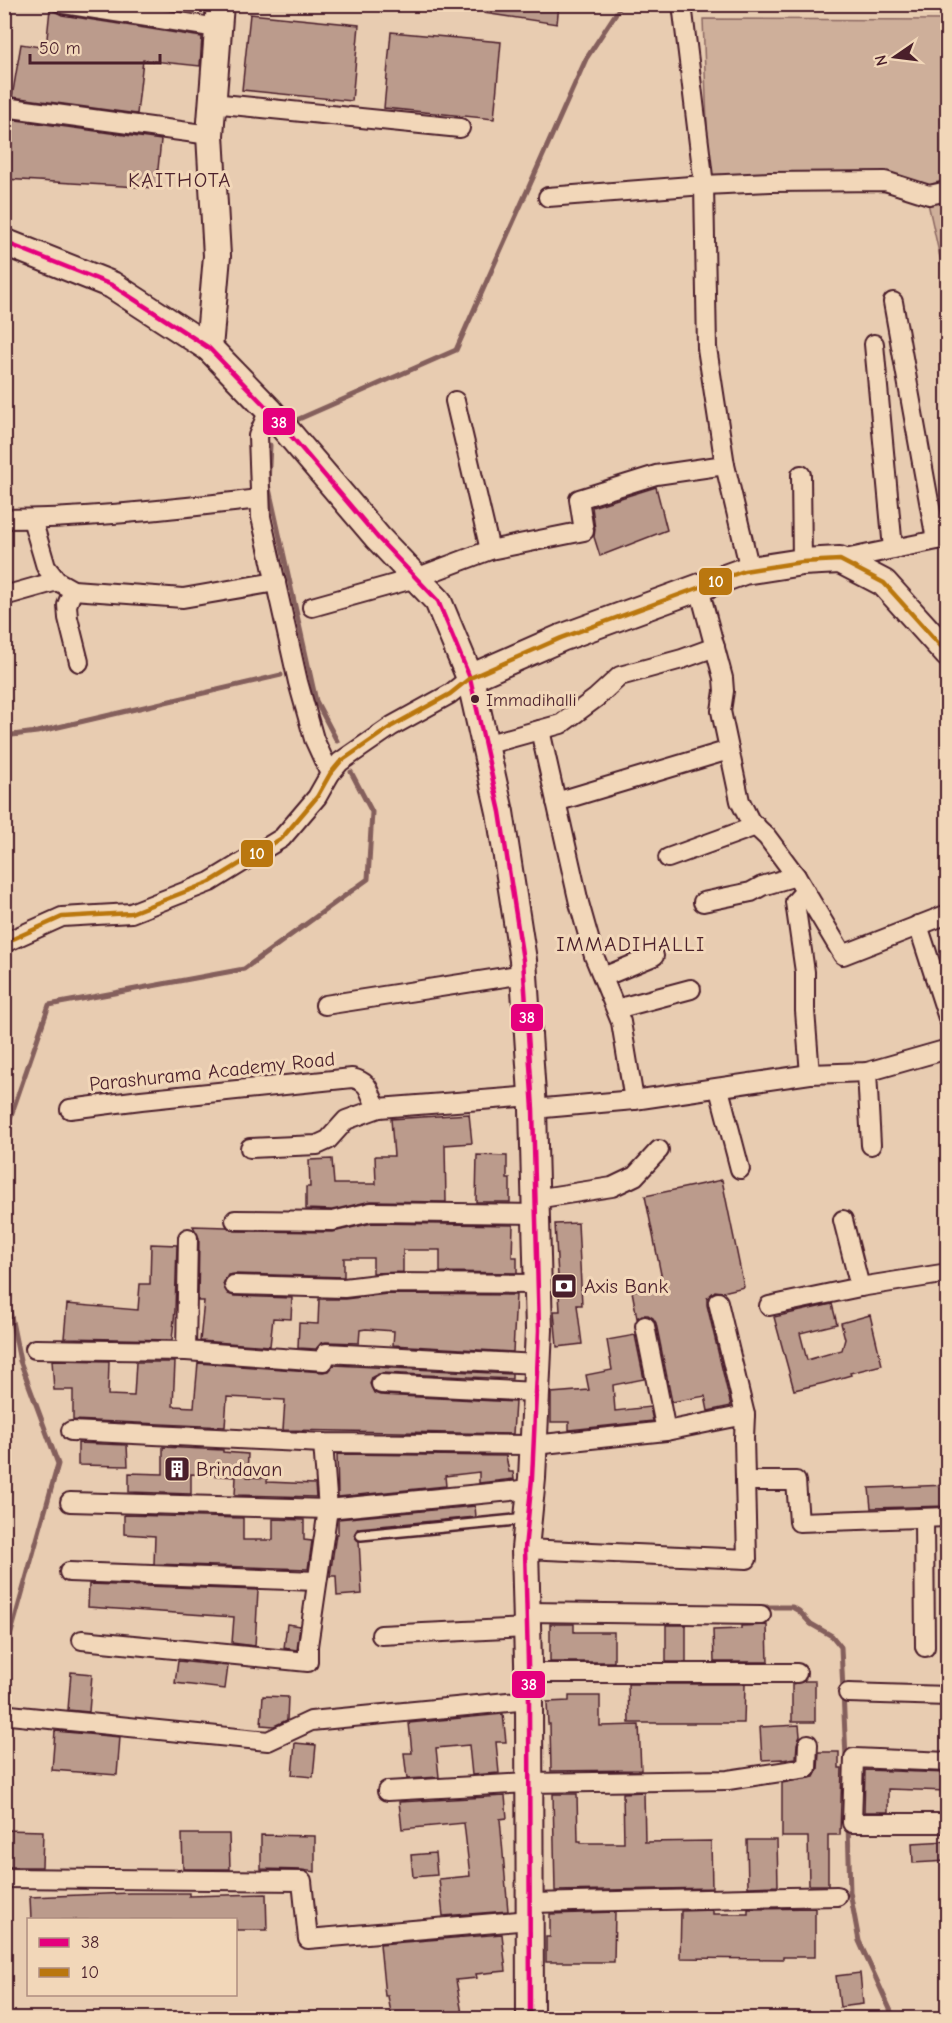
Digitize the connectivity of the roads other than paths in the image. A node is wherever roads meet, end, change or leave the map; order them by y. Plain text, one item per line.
1 (64, 4) edge
2 (682, 4) edge
3 (219, 16) edge
4 (212, 103) junction
5 (4, 107) edge
6 (460, 128) dead end
7 (210, 135) junction
8 (704, 184) junction
9 (948, 191) edge
10 (548, 197) dead end
11 (4, 242) edge
12 (893, 302) dead end
13 (874, 344) dead end
14 (209, 348) junction
15 (455, 401) dead end
16 (269, 410) junction
17 (725, 465) junction
18 (801, 475) dead end
19 (260, 499) junction
20 (4, 519) edge
21 (32, 519) junction
22 (942, 539) edge
23 (893, 549) junction
24 (490, 550) junction
25 (840, 560) junction
26 (802, 562) junction
27 (750, 570) junction
28 (416, 578) junction
29 (57, 581) junction
30 (276, 582) junction
31 (699, 588) junction
32 (73, 590) junction
33 (4, 596) edge
34 (312, 607) dead end
35 (715, 647) junction
36 (948, 654) edge
37 (79, 662) dead end
38 (470, 678) junction
39 (540, 730) junction
40 (485, 744) junction
41 (729, 750) junction
42 (330, 774) junction
43 (556, 802) junction
44 (756, 826) junction
45 (668, 858) dead end
46 (800, 884) junction
47 (703, 902) dead end
48 (948, 914) edge
49 (918, 925) junction
50 (4, 943) edge
51 (654, 956) dead end
52 (524, 974) junction
53 (603, 977) junction
54 (691, 989) dead end
55 (325, 1005) dead end
56 (616, 1009) junction
57 (948, 1018) edge
58 (948, 1049) edge
59 (867, 1071) junction
60 (810, 1074) junction
61 (719, 1089) junction
62 (634, 1100) junction
63 (532, 1102) junction
64 (379, 1108) junction
65 (70, 1109) dead end
66 (871, 1145) dead end
67 (250, 1148) dead end
68 (659, 1150) dead end
69 (740, 1169) dead end
70 (536, 1206) junction
71 (235, 1220) dead end
72 (843, 1220) dead end
73 (188, 1238) dead end
74 (948, 1273) edge
75 (538, 1284) junction
76 (234, 1285) dead end
77 (860, 1287) junction
78 (718, 1302) dead end
79 (769, 1306) dead end
80 (645, 1326) dead end
81 (35, 1349) dead end
82 (186, 1351) junction
83 (537, 1364) junction
84 (381, 1384) dead end
85 (536, 1392) junction
86 (745, 1415) junction
87 (71, 1431) dead end
88 (666, 1431) junction
89 (323, 1443) junction
90 (534, 1445) junction
91 (745, 1481) junction
92 (531, 1489) junction
93 (69, 1502) dead end
94 (328, 1509) junction
95 (948, 1517) edge
96 (528, 1518) junction
97 (924, 1518) junction
98 (361, 1535) dead end
99 (525, 1549) junction
100 (69, 1572) dead end
101 (317, 1581) junction
102 (761, 1616) dead end
103 (527, 1620) junction
104 (381, 1635) dead end
105 (82, 1640) dead end
106 (925, 1647) dead end
107 (797, 1673) dead end
108 (528, 1674) junction
109 (848, 1693) dead end
110 (948, 1696) edge
111 (529, 1700) junction
112 (10, 1715) dead end
113 (807, 1744) dead end
114 (948, 1762) edge
115 (528, 1783) junction
116 (387, 1791) dead end
117 (948, 1823) edge
118 (4, 1878) edge
119 (837, 1896) dead end
120 (530, 1912) junction
121 (530, 2019) edge

1 - 3 street
2 - 8 street
3 - 4 street
4 - 6 street
4 - 7 street
5 - 7 street
7 - 14 street
8 - 9 street
8 - 10 street
8 - 17 street
11 - 14 street
12 - 22 street
13 - 23 street
14 - 16 street
15 - 24 street
16 - 19 street
16 - 28 street
17 - 24 street
17 - 27 street
18 - 26 street
19 - 21 street
19 - 30 street
20 - 21 street
21 - 29 street
22 - 23 street
23 - 25 street
24 - 28 street
25 - 26 street
25 - 36 street
26 - 27 street
27 - 31 street
28 - 34 street
28 - 38 street
29 - 32 street
29 - 33 street
30 - 32 street
30 - 42 street
31 - 35 street
31 - 38 street
32 - 37 street
35 - 39 street
35 - 41 street
38 - 40 street
38 - 42 street
39 - 40 street
39 - 43 street
40 - 52 street
41 - 43 street
41 - 44 street
42 - 50 street
43 - 53 street
44 - 45 street
44 - 46 street
46 - 47 street
46 - 49 street
46 - 60 street
48 - 49 street
49 - 57 street
51 - 53 street
52 - 55 street
52 - 63 street
53 - 56 street
54 - 56 street
56 - 62 street
58 - 59 street
59 - 60 street
59 - 66 street
60 - 61 street
61 - 62 street
61 - 69 street
62 - 63 street
63 - 64 street
63 - 70 street
64 - 65 street, Parashurama Academy Road
64 - 67 street
68 - 70 street
70 - 71 street
70 - 75 street
72 - 77 street
73 - 82 street
74 - 77 street
75 - 76 street
75 - 83 street
77 - 79 street
78 - 86 street
80 - 88 street
81 - 82 street
82 - 83 street
83 - 85 street
84 - 85 street
85 - 90 street
86 - 88 street
86 - 91 street
87 - 89 street
88 - 90 street
89 - 90 street
89 - 94 street
90 - 92 street
91 - 97 street
91 - 99 street
92 - 94 street
92 - 96 street
93 - 94 street
94 - 101 street
95 - 97 street
96 - 98 lane
96 - 99 street
97 - 106 street
99 - 103 street
100 - 101 street
101 - 105 street
102 - 103 street
103 - 104 street
103 - 108 street
107 - 108 street
108 - 111 street
109 - 110 street
111 - 112 street
111 - 115 street
113 - 115 street
114 - 117 street
115 - 116 street
115 - 120 street
118 - 120 street
119 - 120 street
120 - 121 street

